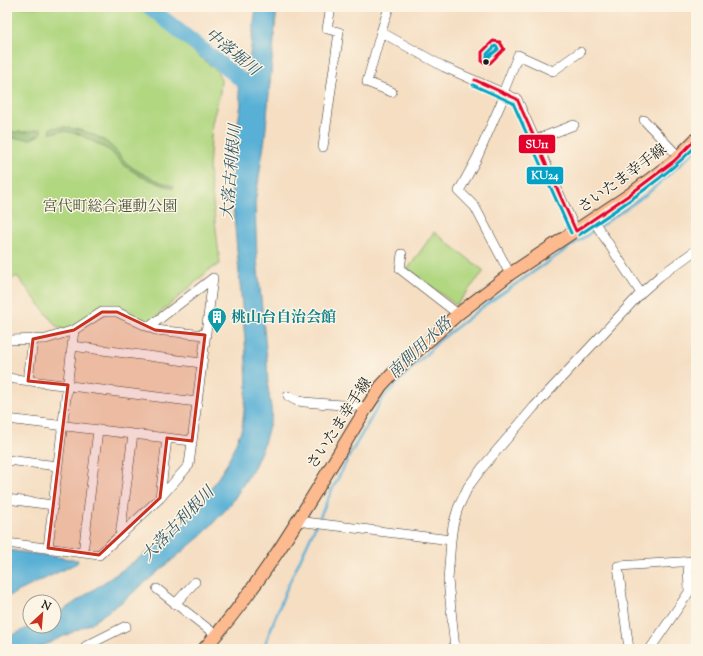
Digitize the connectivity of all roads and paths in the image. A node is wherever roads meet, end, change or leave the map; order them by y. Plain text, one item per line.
1 (332, 7) edge
2 (388, 7) edge
3 (380, 32) junction
4 (580, 52) dead end
5 (392, 92) dead end
6 (504, 93) junction
7 (644, 120) dead end
8 (574, 125) dead end
9 (696, 139) edge
10 (535, 140) junction
11 (323, 146) dead end
12 (678, 156) junction
13 (593, 220) junction
14 (576, 231) junction
15 (696, 250) edge
16 (402, 254) dead end
17 (510, 274) junction
18 (641, 293) junction
19 (458, 314) junction
20 (149, 327) junction
21 (74, 330) junction
22 (205, 335) junction
23 (33, 339) junction
24 (7, 340) edge
25 (72, 346) junction
26 (202, 363) junction
27 (7, 378) edge
28 (28, 381) junction
29 (68, 385) junction
30 (288, 396) dead end
31 (197, 402) junction
32 (367, 407) junction
33 (7, 419) edge
34 (63, 425) junction
35 (98, 430) junction
36 (133, 434) junction
37 (167, 438) junction
38 (192, 441) junction
39 (7, 460) edge
40 (58, 466) junction
41 (160, 498) junction
42 (7, 499) edge
43 (53, 505) junction
44 (297, 521) junction
45 (120, 536) junction
46 (451, 540) junction
47 (7, 543) edge
48 (48, 548) junction
49 (83, 552) junction
50 (692, 562) edge
51 (195, 582) dead end
52 (157, 589) dead end
53 (175, 604) junction
54 (126, 626) dead end
55 (216, 635) junction
56 (86, 646) dead end
57 (204, 649) edge
58 (455, 649) edge
59 (629, 649) edge
60 (650, 649) edge

1 - 11 street
2 - 3 street
3 - 5 street
3 - 6 street
4 - 6 street
6 - 10 street
6 - 17 street
7 - 12 street
8 - 10 street
9 - 12 main road, さいたま幸手線
10 - 14 street
12 - 13 main road, さいたま幸手線
13 - 14 main road, さいたま幸手線
13 - 18 street
14 - 17 main road, さいたま幸手線
15 - 18 street
16 - 19 street
17 - 19 main road, さいたま幸手線
18 - 46 street
19 - 32 main road, さいたま幸手線
20 - 21 street
20 - 22 street
20 - 22 street
21 - 23 street
21 - 25 street
22 - 26 street
23 - 24 street
23 - 28 street
25 - 26 street
25 - 29 street
26 - 31 street
27 - 28 street
28 - 29 street
29 - 31 street
29 - 34 street
30 - 32 street
31 - 38 street
32 - 44 main road, さいたま幸手線
33 - 34 street
34 - 35 street
34 - 40 street
35 - 36 street
35 - 49 street
36 - 37 street
36 - 45 street
37 - 38 street
37 - 41 street
38 - 41 street
39 - 40 street
40 - 43 street
41 - 45 street
42 - 43 street
43 - 48 street
44 - 46 street
44 - 55 main road, さいたま幸手線
45 - 49 street
46 - 58 street
47 - 48 street
48 - 49 street
50 - 59 street
50 - 60 street
51 - 53 street
52 - 53 street
53 - 55 street
54 - 56 street
55 - 57 main road, さいたま幸手線

